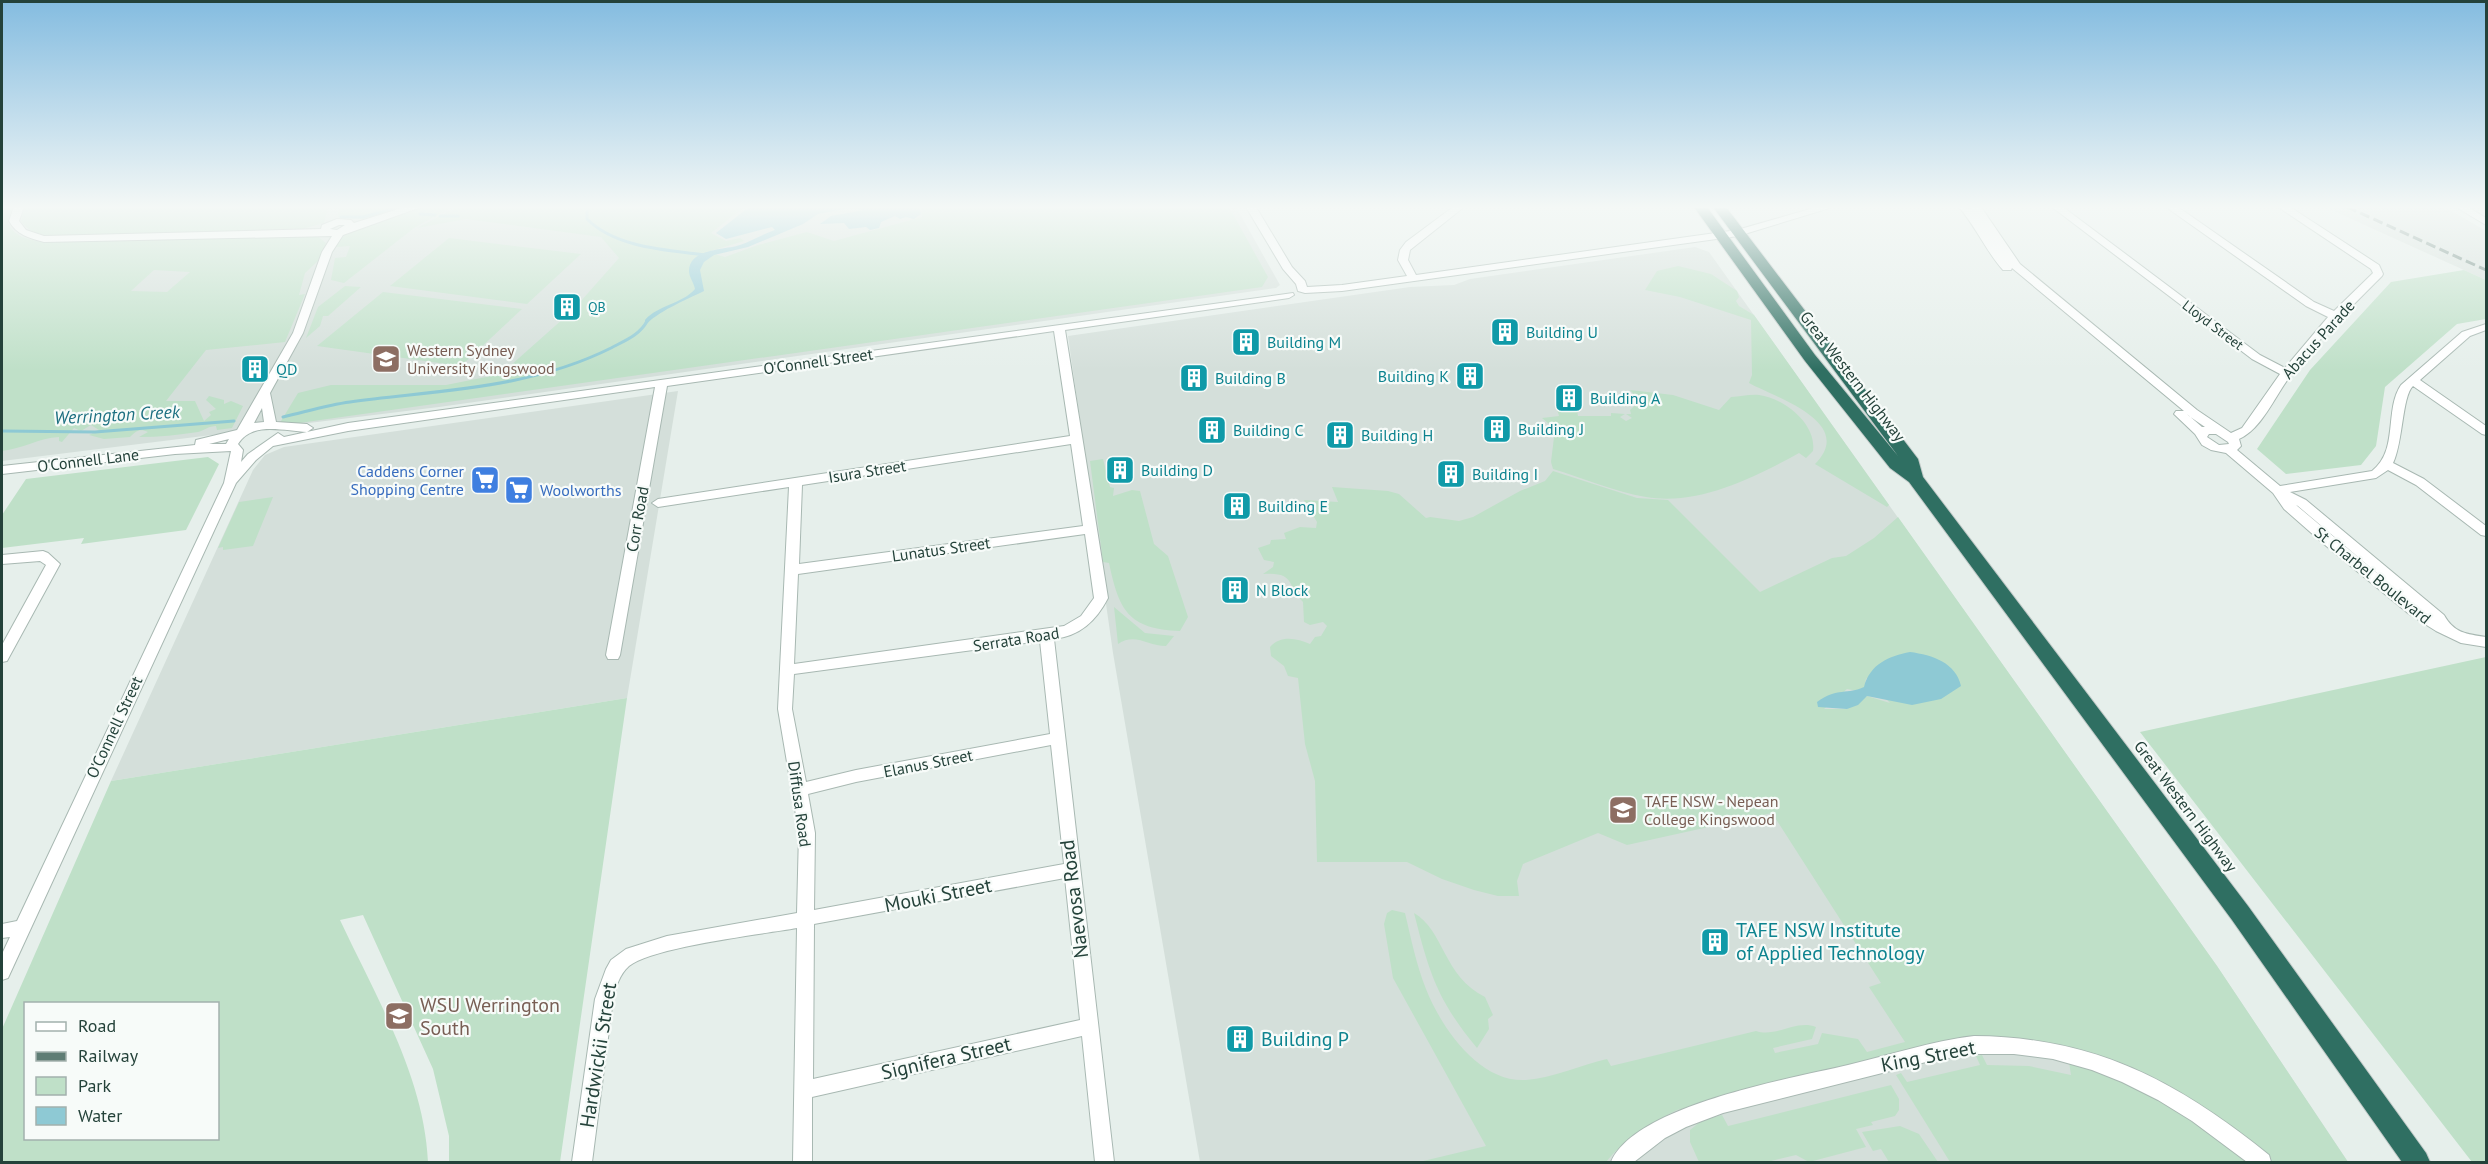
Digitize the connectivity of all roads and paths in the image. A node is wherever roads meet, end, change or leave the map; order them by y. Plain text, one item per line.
1 (324, 261) edge
2 (1283, 261) edge
3 (1403, 261) edge
4 (1533, 261) edge
5 (1748, 261) edge
6 (2001, 261) edge
7 (2012, 261) edge
8 (2129, 261) edge
9 (2249, 261) edge
10 (2364, 261) edge
11 (1288, 269) junction
12 (1413, 278) junction
13 (1303, 292) junction
14 (1289, 293) junction
15 (2336, 316) junction
16 (2487, 327) edge
17 (1059, 328) junction
18 (2286, 373) junction
19 (2412, 380) junction
20 (662, 383) junction
21 (265, 394) junction
22 (2481, 422) edge
23 (273, 425) junction
24 (348, 427) junction
25 (243, 431) junction
26 (2219, 431) junction
27 (2487, 431) edge
28 (2201, 433) junction
29 (1077, 439) junction
30 (2230, 443) junction
31 (271, 444) junction
32 (235, 449) junction
33 (175, 450) junction
34 (2388, 465) junction
35 (2, 470) edge
36 (796, 482) junction
37 (230, 483) junction
38 (2277, 490) junction
39 (658, 503) dead end
40 (1090, 529) junction
41 (2487, 532) edge
42 (2, 559) edge
43 (791, 570) junction
44 (1046, 635) junction
45 (2487, 642) edge
46 (613, 655) dead end
47 (2, 657) edge
48 (787, 669) junction
49 (1057, 738) junction
50 (800, 790) junction
51 (1071, 870) junction
52 (806, 921) junction
53 (21, 928) junction
54 (2, 931) edge
55 (2, 972) edge
56 (1089, 1026) junction
57 (803, 1090) junction
58 (582, 1162) edge
59 (802, 1162) edge
60 (1105, 1162) edge
61 (1621, 1162) edge
62 (2262, 1162) edge
63 (2417, 1162) edge

1 - 21 street
2 - 11 street
3 - 12 street
4 - 12 street
5 - 63 highway, Great Western Highway
6 - 28 street
7 - 26 street
8 - 18 street, Lloyd Street
9 - 15 street
10 - 15 street, Abacus Parade
11 - 13 street
11 - 14 street
12 - 13 street
13 - 14 street, O'Connell Street
14 - 17 street, O'Connell Street
15 - 18 street, Abacus Parade
16 - 19 street
17 - 20 street, O'Connell Street
17 - 29 street, Serrata Road
18 - 30 street, Abacus Parade
19 - 22 street
19 - 34 street
20 - 24 street, O'Connell Street
20 - 46 street, Corr Road
21 - 23 street
21 - 25 street
22 - 27 street
23 - 24 street, O'Connell Street
23 - 25 street, O'Connell Street
23 - 31 street
24 - 31 street, O'Connell Street
25 - 32 street, O'Connell Street
25 - 33 street, O'Connell Lane
26 - 28 street
26 - 30 street
28 - 30 street
29 - 36 street, Isura Street
29 - 40 street, Serrata Road
30 - 38 street, St Charbel Boulevard
31 - 32 street, O'Connell Street
31 - 37 street, O'Connell Street
32 - 33 street, O'Connell Lane
32 - 37 street, O'Connell Street
33 - 35 street, O'Connell Lane
34 - 38 street
34 - 41 street
36 - 39 street, Isura Street
36 - 43 street, Diffusa Road
37 - 53 street, O'Connell Street
38 - 45 street, St Charbel Boulevard
40 - 43 street, Lunatus Street
40 - 44 street, Serrata Road
42 - 47 street
43 - 48 street, Diffusa Road
44 - 48 street, Serrata Road
44 - 49 street, Naevosa Road
48 - 50 street, Diffusa Road
49 - 50 street, Elanus Street
49 - 51 street, Naevosa Road
50 - 52 street, Diffusa Road
51 - 52 street, Mouki Street
51 - 56 street, Naevosa Road
52 - 57 street, Diffusa Road
52 - 58 street, Hardwickii Street
53 - 54 street
53 - 55 street, O'Connell Street
56 - 57 street, Signifera Street
56 - 60 street, Naevosa Road
57 - 59 street, Diffusa Road
61 - 62 street, King Street

